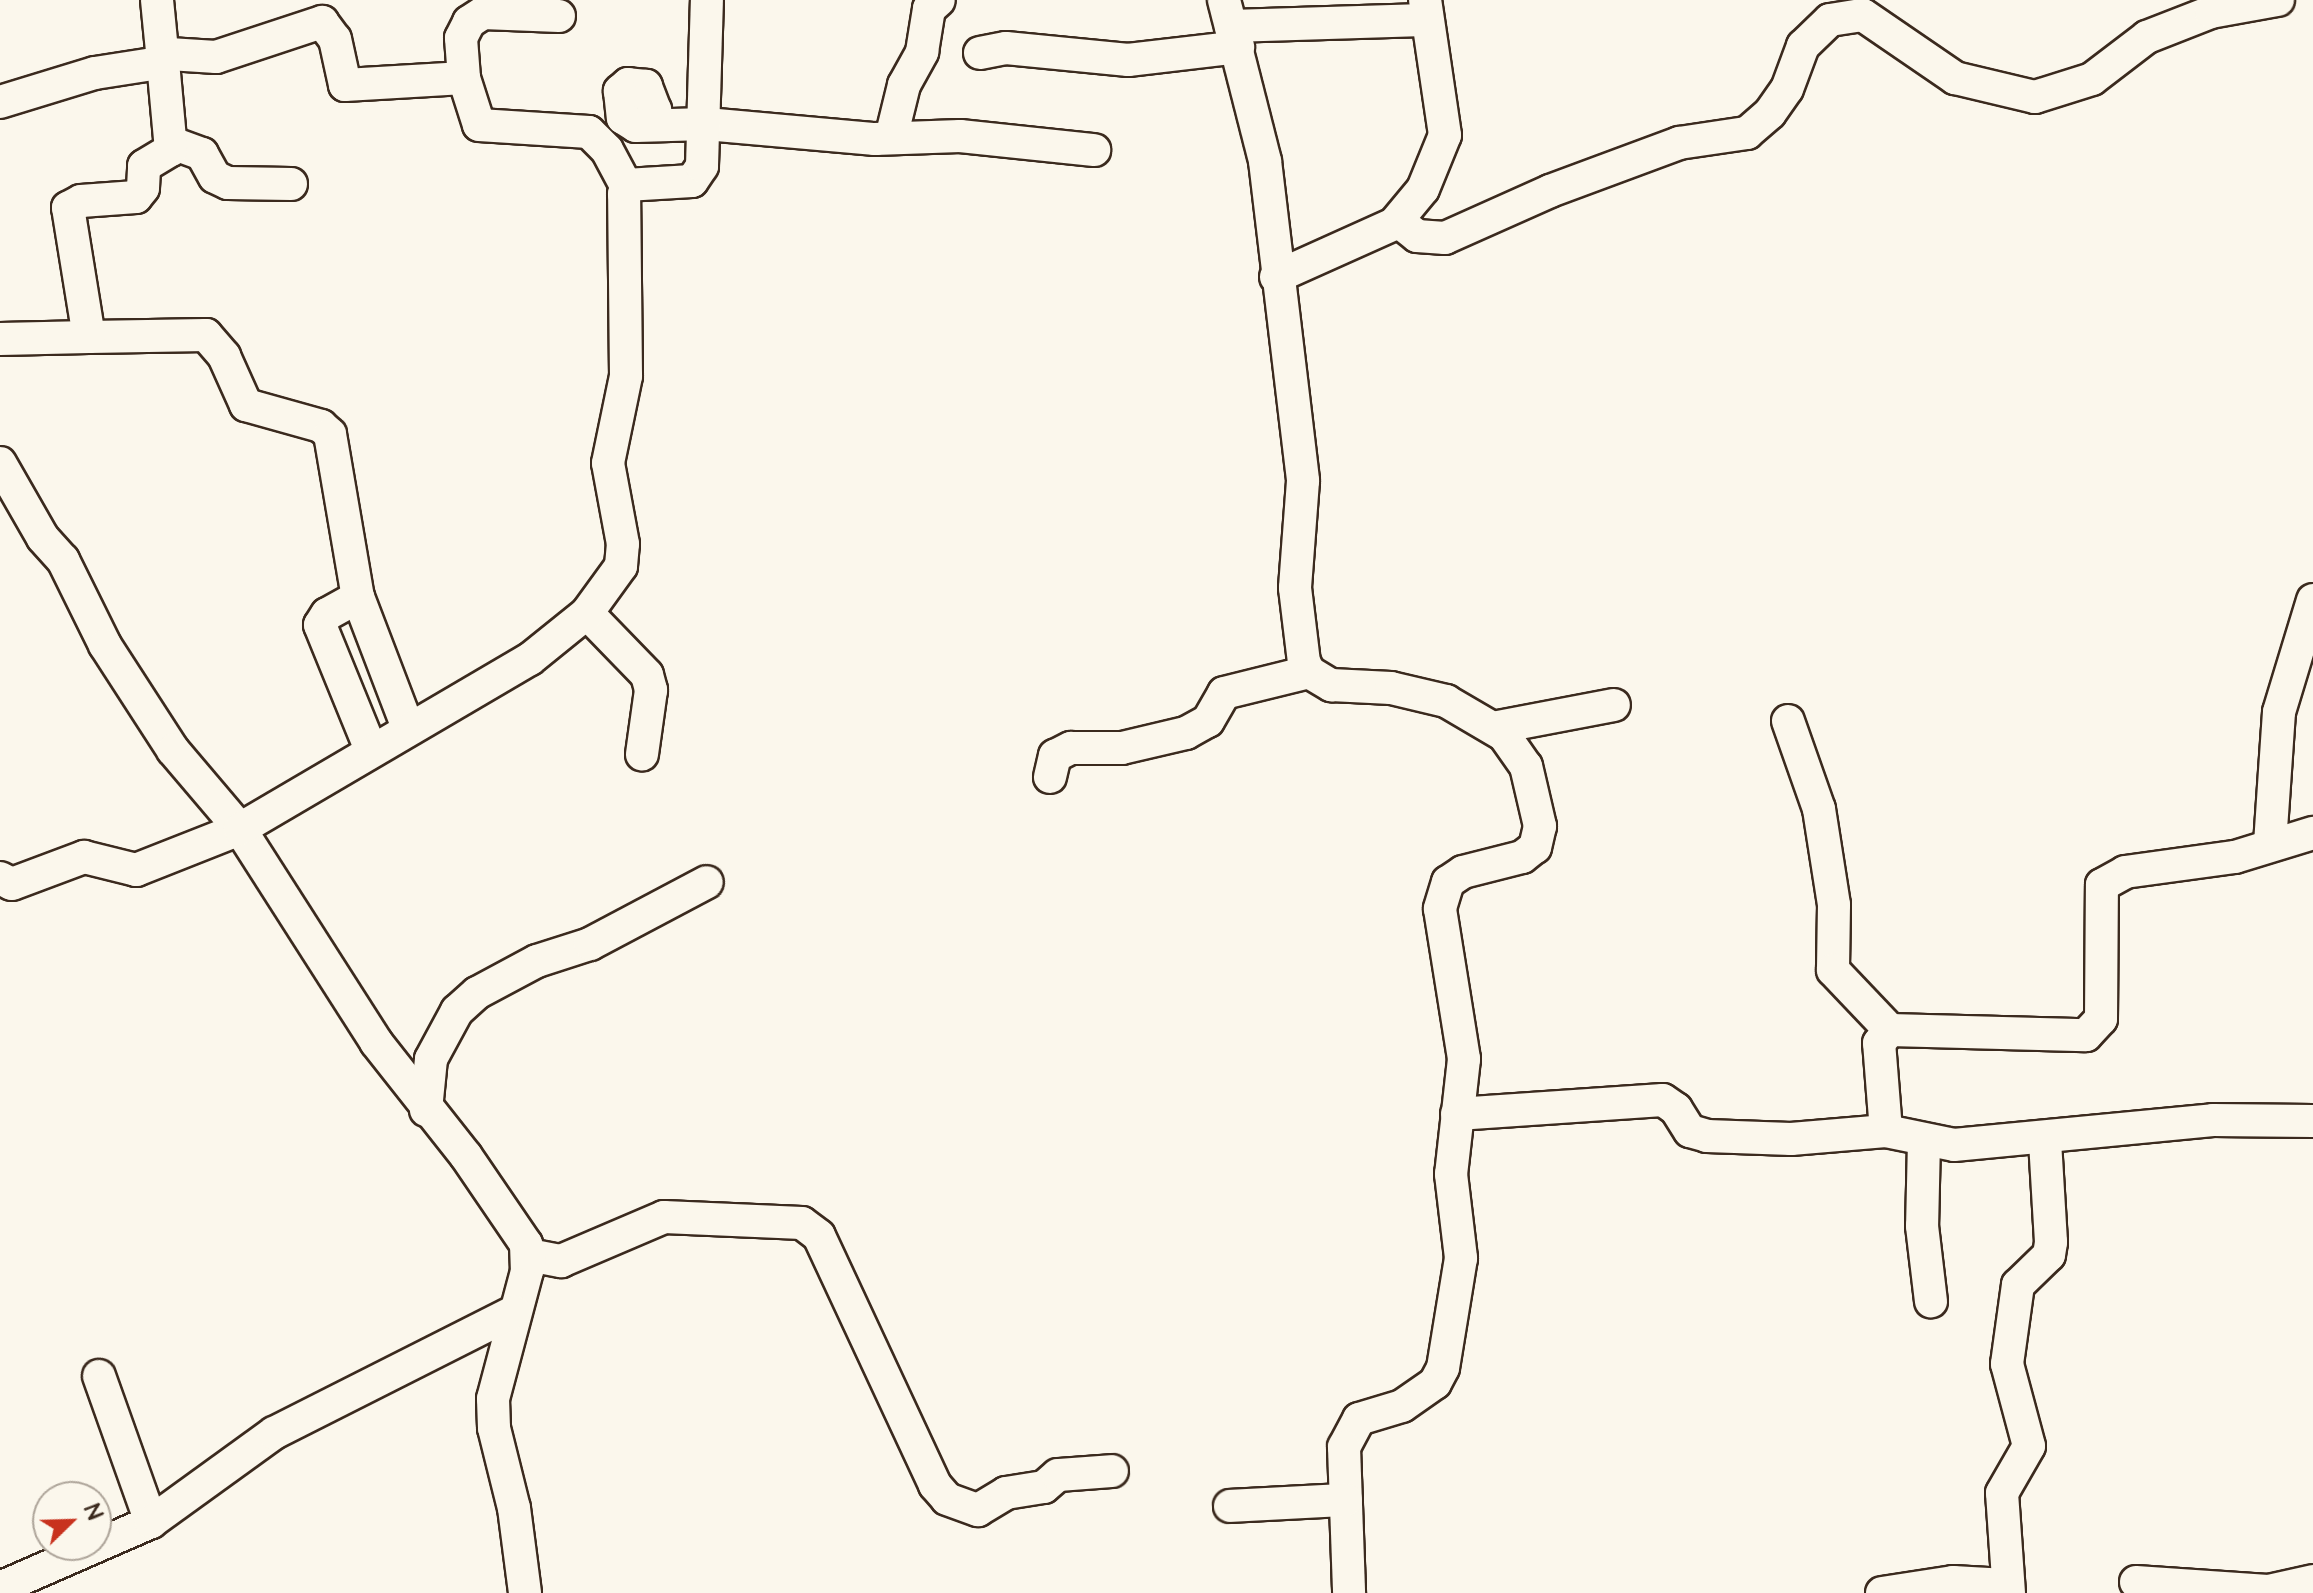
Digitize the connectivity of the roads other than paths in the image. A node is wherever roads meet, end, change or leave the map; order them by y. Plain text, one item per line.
1 (157, 0) edge
2 (707, 0) edge
3 (939, 0) edge
4 (2278, 0) edge
5 (1424, 10) edge
6 (559, 16) dead end
7 (1231, 24) edge
8 (980, 53) dead end
9 (160, 57) junction
10 (464, 78) junction
11 (0, 102) edge
12 (651, 124) dead end
13 (706, 124) junction
14 (891, 138) junction
15 (172, 143) junction
16 (1094, 150) dead end
17 (291, 184) dead end
18 (626, 185) junction
19 (1398, 221) junction
20 (1276, 277) junction
21 (89, 337) junction
22 (0, 339) edge
23 (0, 463) edge
24 (358, 597) junction
25 (2313, 600) edge
26 (587, 613) junction
27 (1309, 672) junction
28 (1614, 705) dead end
29 (1788, 721) dead end
30 (408, 728) junction
31 (1493, 728) junction
32 (371, 750) junction
33 (642, 754) dead end
34 (1050, 777) dead end
35 (240, 829) junction
36 (2313, 833) edge
37 (2270, 844) junction
38 (0, 878) edge
39 (707, 882) dead end
40 (1890, 1030) junction
41 (426, 1110) junction
42 (1457, 1114) junction
43 (2313, 1121) edge
44 (1886, 1131) junction
45 (2045, 1140) junction
46 (1924, 1141) junction
47 (529, 1255) junction
48 (1931, 1301) dead end
49 (514, 1312) junction
50 (99, 1376) dead end
51 (1112, 1471) dead end
52 (1346, 1500) junction
53 (1230, 1506) dead end
54 (151, 1522) junction
55 (2313, 1581) edge
56 (2136, 1582) dead end
57 (0, 1588) edge
58 (2008, 1589) edge
59 (525, 1593) edge
60 (1349, 1593) edge
61 (1882, 1593) edge

1 - 9 street
2 - 13 street
3 - 14 street
4 - 19 street
5 - 7 street
5 - 19 street
6 - 10 street
7 - 8 street
7 - 20 street
9 - 10 street
9 - 11 street
9 - 15 street
10 - 18 street
12 - 13 street
13 - 14 street
13 - 18 street
14 - 16 street
15 - 17 street
15 - 21 street
18 - 26 street
19 - 20 street
20 - 27 street
21 - 22 street
21 - 24 street
23 - 35 street
24 - 30 street
24 - 32 street
25 - 37 street
26 - 30 street
26 - 33 street
27 - 31 street
27 - 34 street
28 - 31 street
29 - 40 street
30 - 32 street
31 - 42 street
32 - 35 street
35 - 38 street
35 - 41 street
36 - 37 street
37 - 40 street
39 - 41 street
40 - 44 street
41 - 47 street
42 - 44 street
42 - 52 street
43 - 45 street
44 - 46 street
45 - 46 street
45 - 58 street
46 - 48 street
47 - 49 street
47 - 51 street
49 - 54 street
49 - 59 street
50 - 54 street
52 - 53 street
52 - 60 street
54 - 57 street
55 - 56 street
58 - 61 street

